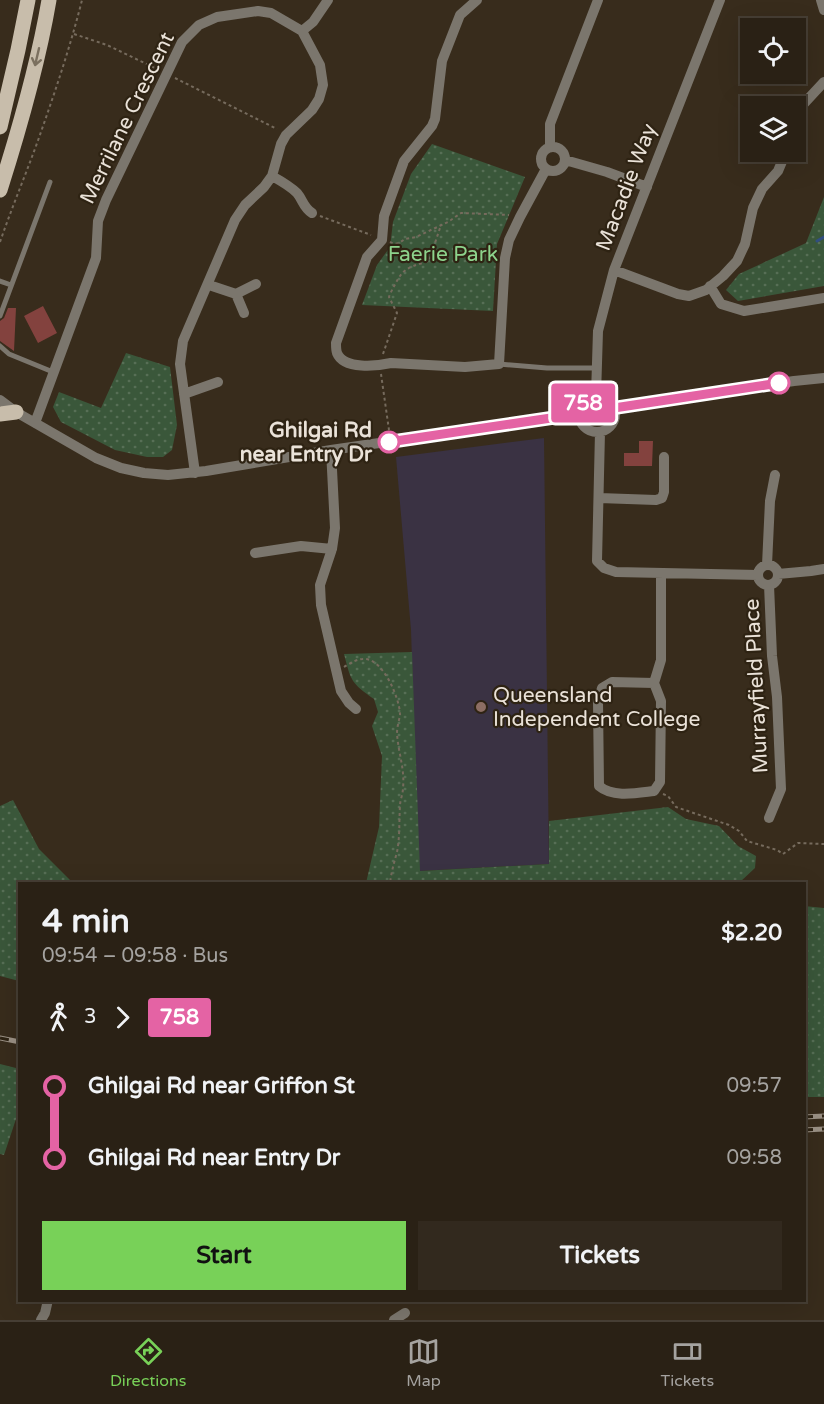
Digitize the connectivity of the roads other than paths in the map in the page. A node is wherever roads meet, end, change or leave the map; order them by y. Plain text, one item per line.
1 (28, 0) edge
2 (49, 0) edge
3 (328, 0) edge
4 (477, 0) edge
5 (598, 0) edge
6 (720, 0) edge
7 (821, 0) edge
8 (824, 10) edge
9 (302, 31) junction
10 (824, 82) edge
11 (806, 101) edge
12 (0, 127) edge
13 (550, 147) junction
14 (565, 160) junction
15 (782, 162) edge
16 (546, 169) junction
17 (272, 176) junction
18 (51, 182) dead end
19 (647, 187) junction
20 (0, 190) edge
21 (312, 213) road end
22 (615, 270) junction
23 (0, 281) edge
24 (256, 284) dead end
25 (11, 285) junction
26 (209, 285) junction
27 (710, 286) junction
28 (236, 294) junction
29 (824, 298) edge
30 (244, 313) dead end
31 (0, 316) edge
32 (0, 346) edge
33 (499, 364) junction
34 (598, 368) junction
35 (55, 372) junction
36 (824, 378) edge
37 (218, 382) dead end
38 (184, 394) junction
39 (596, 396) junction
40 (4, 407) edge
41 (614, 408) junction
42 (579, 416) junction
43 (35, 423) junction
44 (600, 432) junction
45 (331, 450) junction
46 (664, 458) dead end
47 (195, 473) junction
48 (775, 475) dead end
49 (599, 498) junction
50 (332, 549) junction
51 (255, 553) dead end
52 (767, 565) junction
53 (824, 569) edge
54 (661, 574) junction
55 (778, 574) junction
56 (758, 575) junction
57 (769, 585) junction
58 (654, 683) junction
59 (356, 709) dead end
60 (769, 818) dead end
61 (48, 1302) edge
62 (405, 1313) dead end
63 (41, 1320) edge
64 (394, 1320) edge

1 - 12 main road
2 -> 20 main road
3 - 9 street
4 - 33 street
5 - 13 street
6 - 19 street, Macadie Way
7 - 8 street
9 - 17 street
9 - 35 street, Merrilane Crescent
10 - 11 street
13 - 14 street
13 - 16 street
14 - 16 street
14 - 19 street
15 - 27 street
16 - 33 street
17 - 21 street
17 - 26 street
18 - 25 lane
19 - 22 street, Macadie Way
22 - 27 street
22 - 34 street, Macadie Way
23 - 25 lane
24 - 28 street
25 - 31 lane
26 - 28 street
26 - 38 street
27 - 29 street
28 - 30 street
32 - 35 lane
33 - 34 lane
34 - 39 street, Macadie Way
35 - 43 street, Merrilane Crescent
36 - 41 street
37 - 38 street
38 - 47 street
39 - 41 street
39 - 42 street
40 - 43 street
41 - 44 street
42 - 44 street
42 - 45 street
43 - 47 street
44 - 49 street
45 - 47 street
45 - 50 street
46 - 49 street
48 - 52 street
49 - 54 street
50 - 51 street
50 - 59 street
52 - 55 street
52 - 56 street
53 - 55 street
54 - 56 street
54 - 58 street
55 - 57 street
56 - 57 street
57 - 60 street, Murrayfield Place
58 - 58 street
61 - 63 street
62 - 64 street

